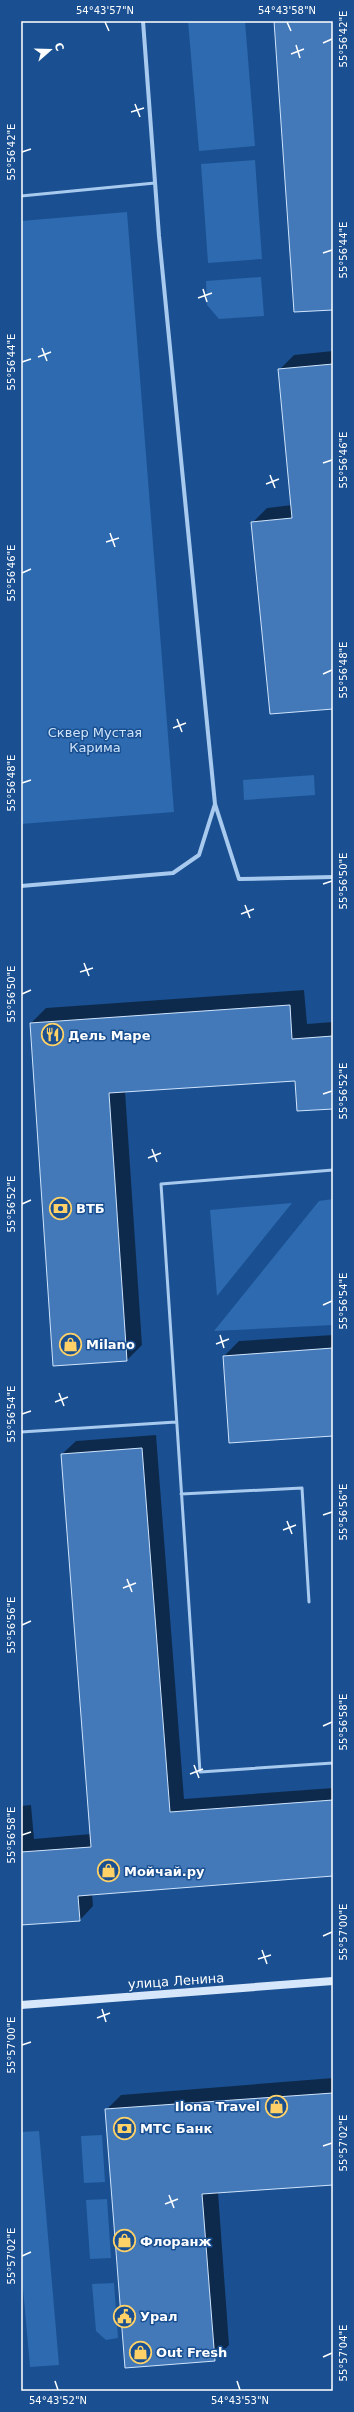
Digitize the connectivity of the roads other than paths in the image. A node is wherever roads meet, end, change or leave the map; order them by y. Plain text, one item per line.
1 (143, 21) edge
2 (155, 183) junction
3 (21, 196) edge
4 (215, 804) junction
5 (333, 877) edge
6 (21, 886) edge
7 (333, 1170) edge
8 (176, 1422) junction
9 (21, 1432) edge
10 (181, 1494) junction
11 (309, 1602) dead end
12 (333, 1763) edge
13 (333, 1981) edge
14 (21, 2005) edge

1 - 2 street
2 - 3 lane
2 - 4 street
4 - 5 street
4 - 6 street
7 - 8 lane
8 - 9 lane
8 - 10 lane
10 - 11 lane
10 - 12 lane
13 - 14 main road, улица Ленина

